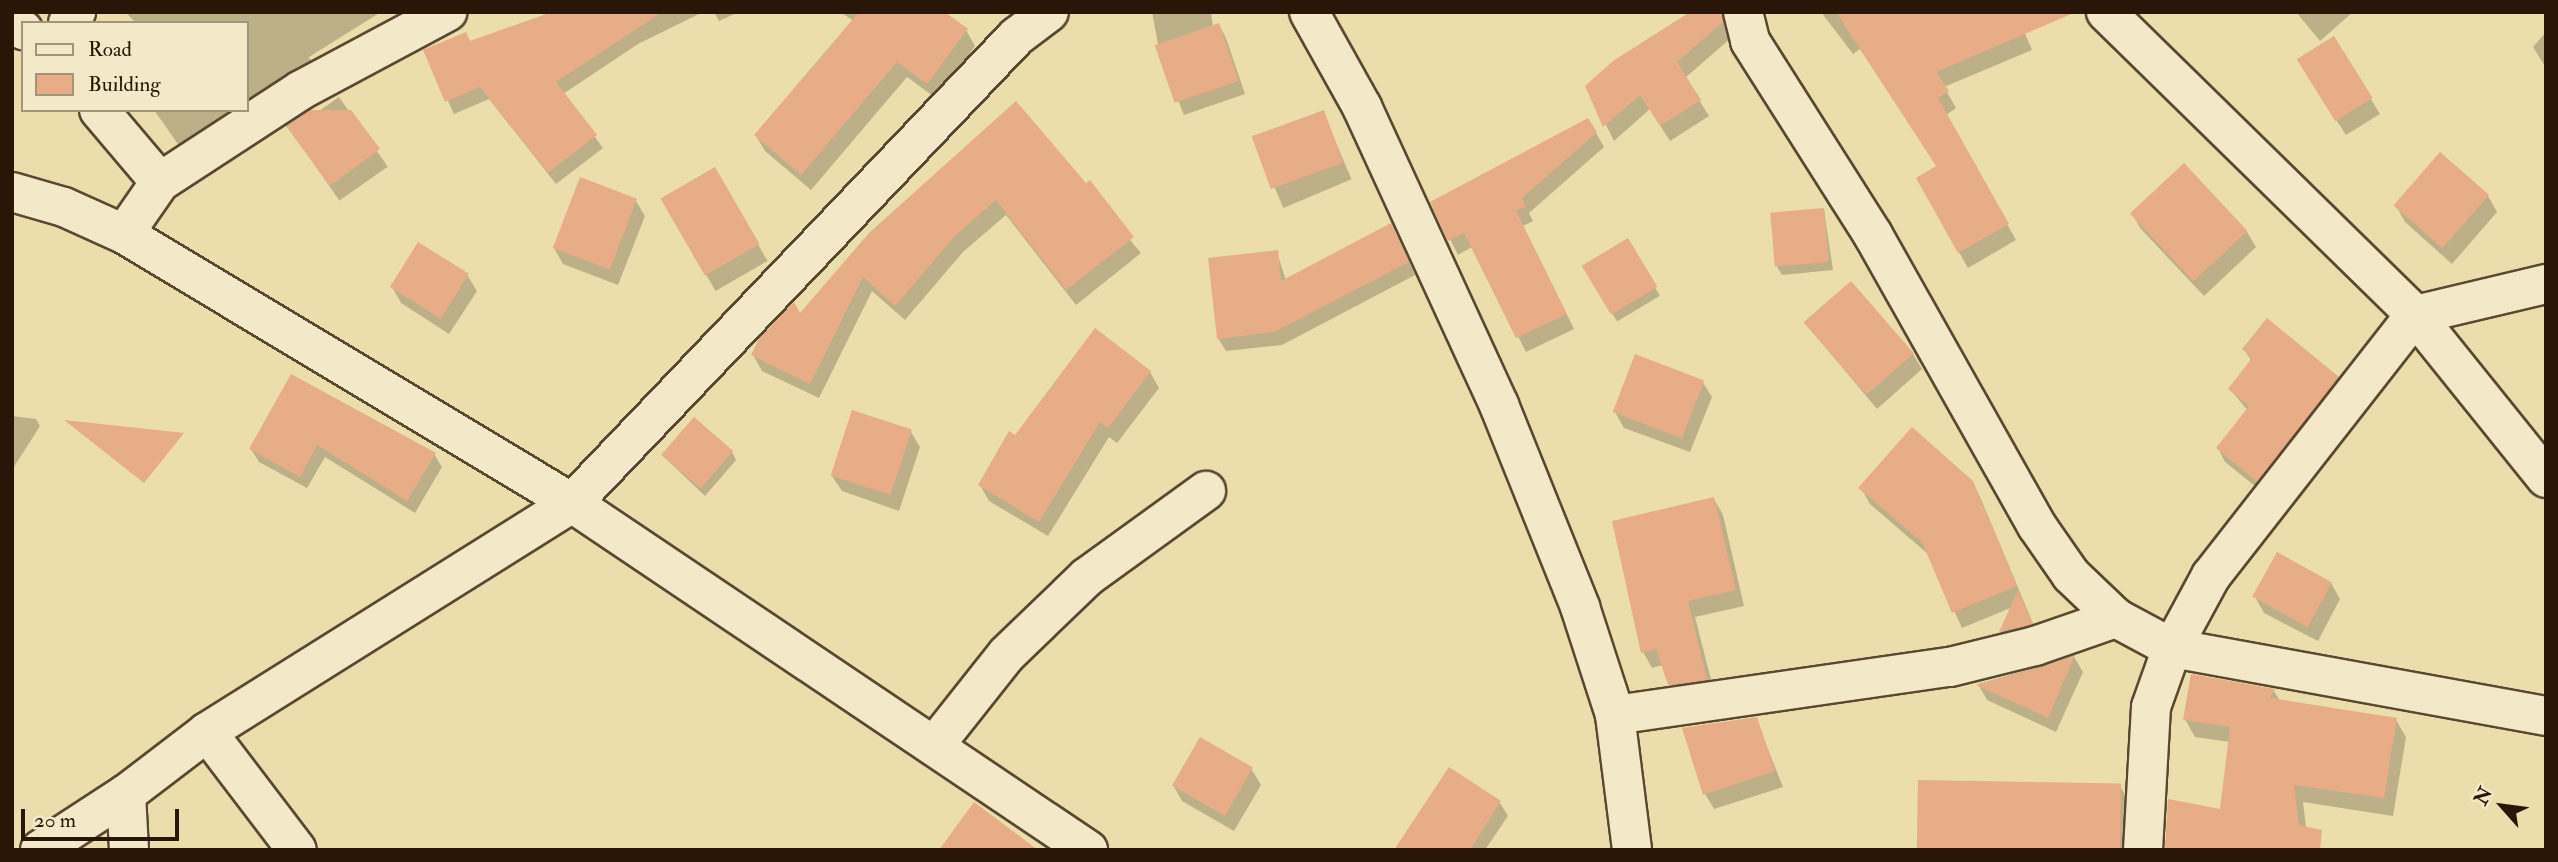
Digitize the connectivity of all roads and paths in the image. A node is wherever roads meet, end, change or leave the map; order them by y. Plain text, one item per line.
1 (447, 12) edge
2 (1049, 12) edge
3 (1309, 12) edge
4 (1743, 12) edge
5 (2106, 12) edge
6 (1006, 25) edge
7 (101, 112) edge
8 (160, 182) junction
9 (12, 192) edge
10 (124, 234) junction
11 (2546, 284) edge
12 (2414, 315) junction
13 (2546, 478) edge
14 (1206, 491) dead end
15 (572, 503) junction
16 (2116, 618) junction
17 (2172, 648) junction
18 (1615, 715) junction
19 (2546, 716) edge
20 (207, 732) junction
21 (934, 746) junction
22 (126, 794) junction
23 (40, 850) edge
24 (130, 850) edge
25 (298, 850) edge
26 (1088, 850) edge
27 (1632, 850) edge
28 (2143, 850) edge

1 - 8 street
2 - 6 street
3 - 18 street
4 - 16 street
5 - 12 street
6 - 15 street
7 - 8 street
8 - 10 street
9 - 10 street
10 - 15 street
11 - 12 street
12 - 13 street
12 - 17 street
14 - 21 street
15 - 20 street
15 - 21 street
16 - 17 street
16 - 18 street
17 - 19 street
17 - 28 street
18 - 27 street
20 - 22 street
20 - 25 street
21 - 26 street
22 - 23 street
22 - 24 street

